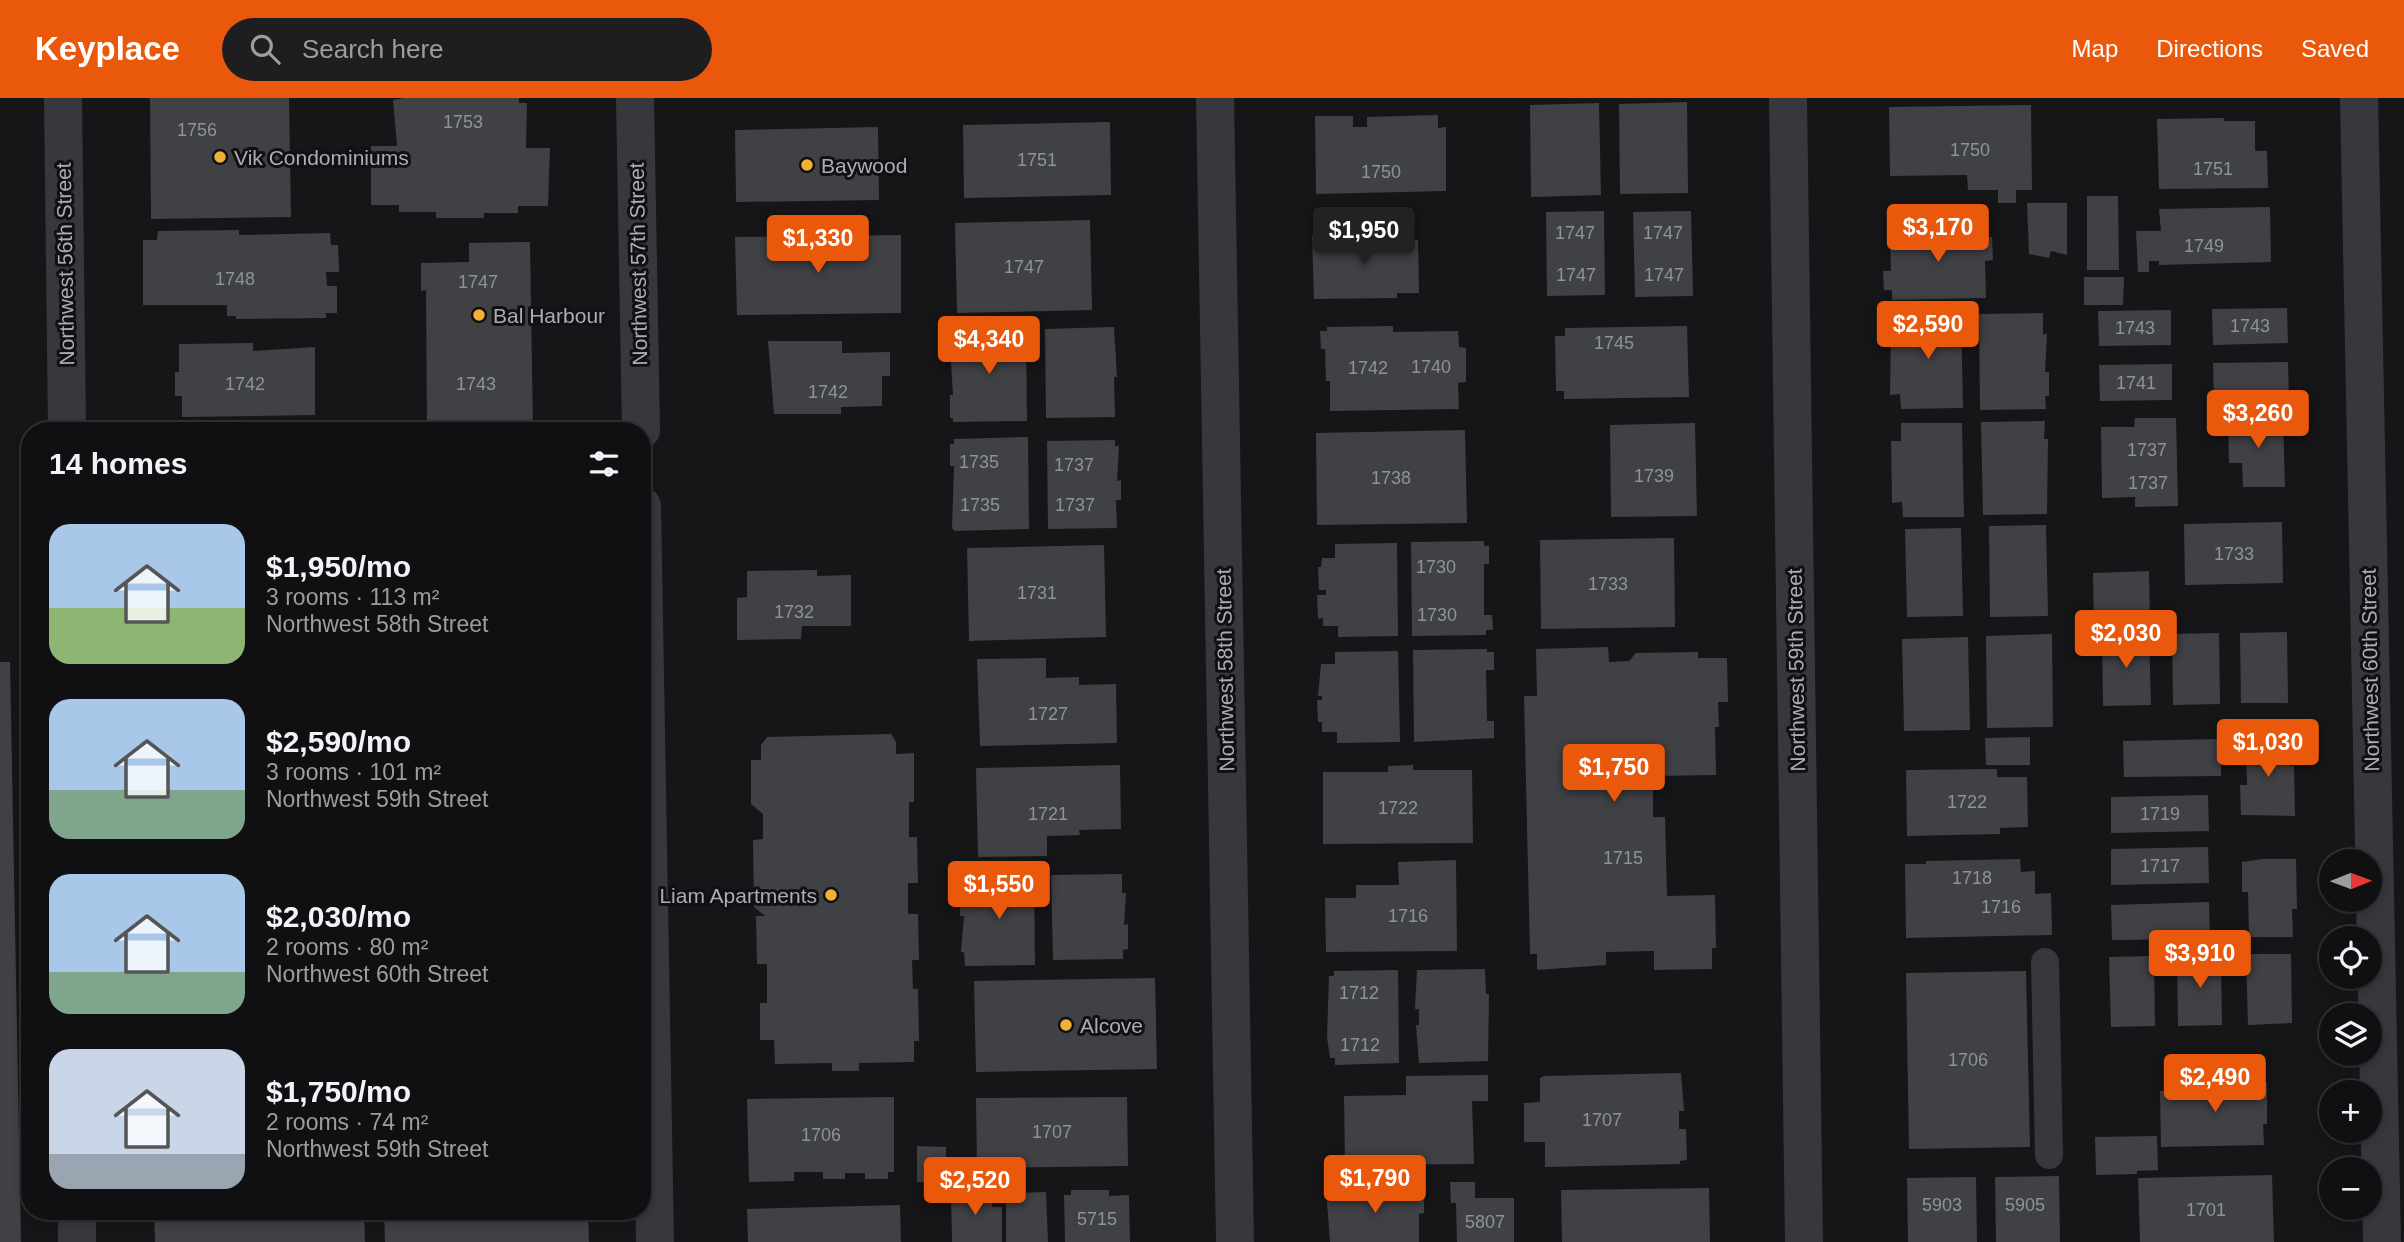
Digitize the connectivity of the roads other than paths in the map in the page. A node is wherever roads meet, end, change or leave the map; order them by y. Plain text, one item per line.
1 (63, 98) edge
2 (635, 98) edge
3 (1215, 98) edge
4 (1788, 98) edge
5 (2359, 98) edge
6 (67, 422) edge
7 (641, 422) edge
8 (2045, 962) dead end
9 (651, 1016) edge
10 (2049, 1155) dead end
11 (76, 1220) edge
12 (77, 1242) edge
13 (655, 1242) edge
14 (1236, 1242) edge
15 (1804, 1242) edge
16 (2382, 1242) edge

1 - 6 street, Northwest 56th Street
2 - 7 street, Northwest 57th Street
3 - 14 street, Northwest 58th Street
4 - 15 street, Northwest 59th Street
5 - 16 street, Northwest 60th Street
8 - 10 lane
9 - 13 street
11 - 12 street

